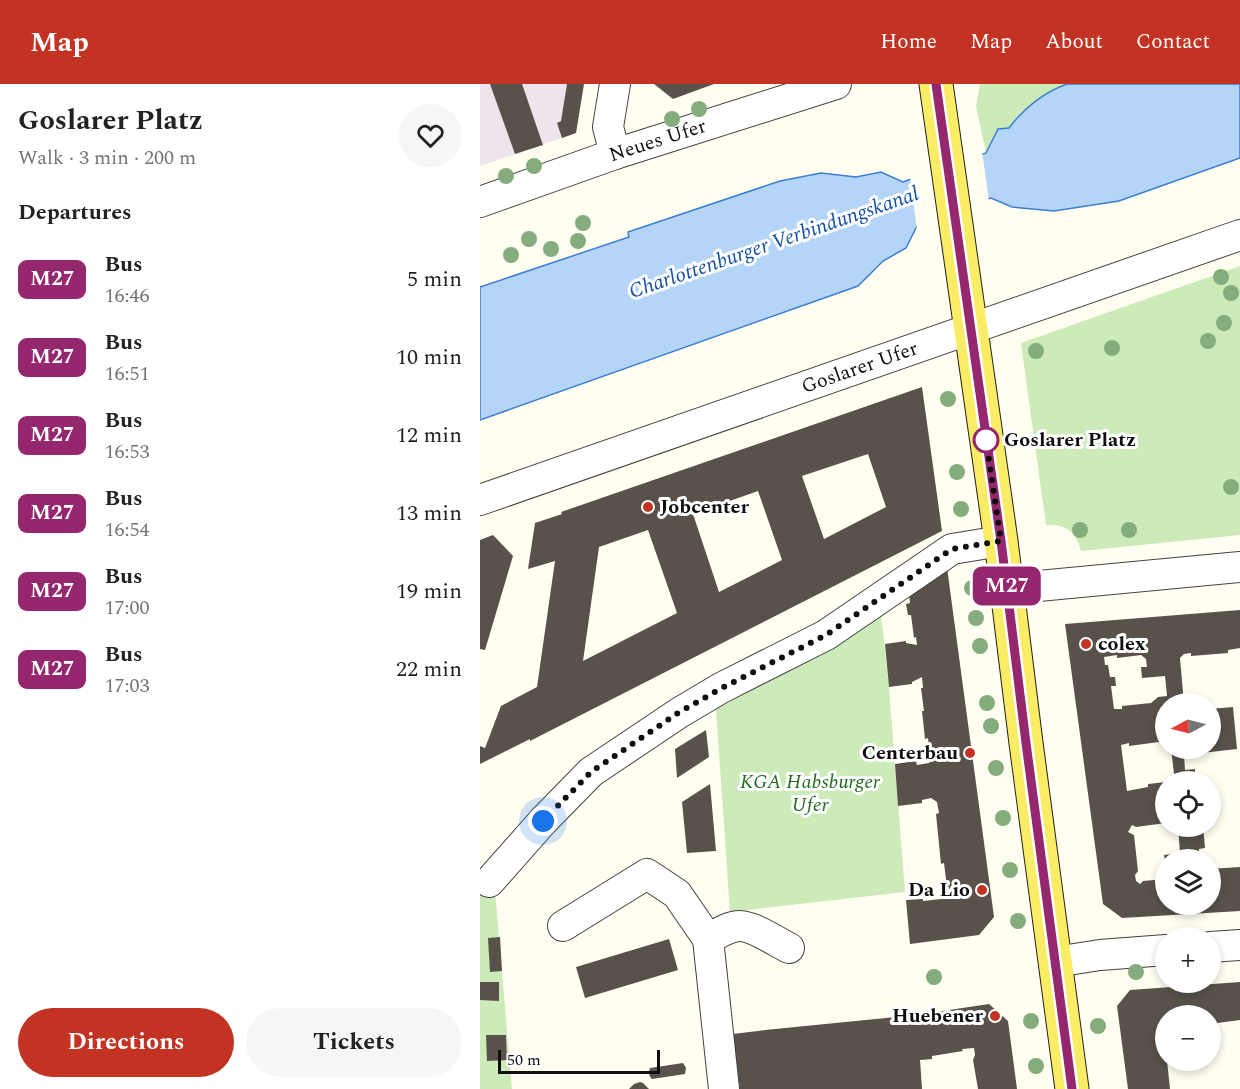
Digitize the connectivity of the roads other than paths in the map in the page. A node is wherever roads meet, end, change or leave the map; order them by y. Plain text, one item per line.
1 (615, 84) edge
2 (836, 84) edge
3 (938, 96) edge
4 (615, 154) junction
5 (480, 202) edge
6 (1240, 235) edge
7 (970, 329) junction
8 (480, 500) edge
9 (1001, 541) junction
10 (1240, 567) edge
11 (1007, 589) junction
12 (489, 882) dead end
13 (563, 926) dead end
14 (708, 939) junction
15 (1240, 945) edge
16 (1221, 946) edge
17 (789, 948) dead end
18 (1155, 952) edge
19 (1055, 962) junction
20 (724, 1089) edge
21 (1072, 1089) edge

1 - 4 street
2 - 4 street, Neues Ufer
3 - 7 main road
4 - 5 street, Neues Ufer
6 - 7 street, Goslarer Ufer
7 - 8 street, Goslarer Ufer
7 - 9 main road
9 - 11 main road
9 - 12 street
10 - 11 street
11 - 19 main road
13 - 14 street
14 - 17 street
14 - 20 street
15 - 16 street
18 - 19 street
19 - 21 main road

